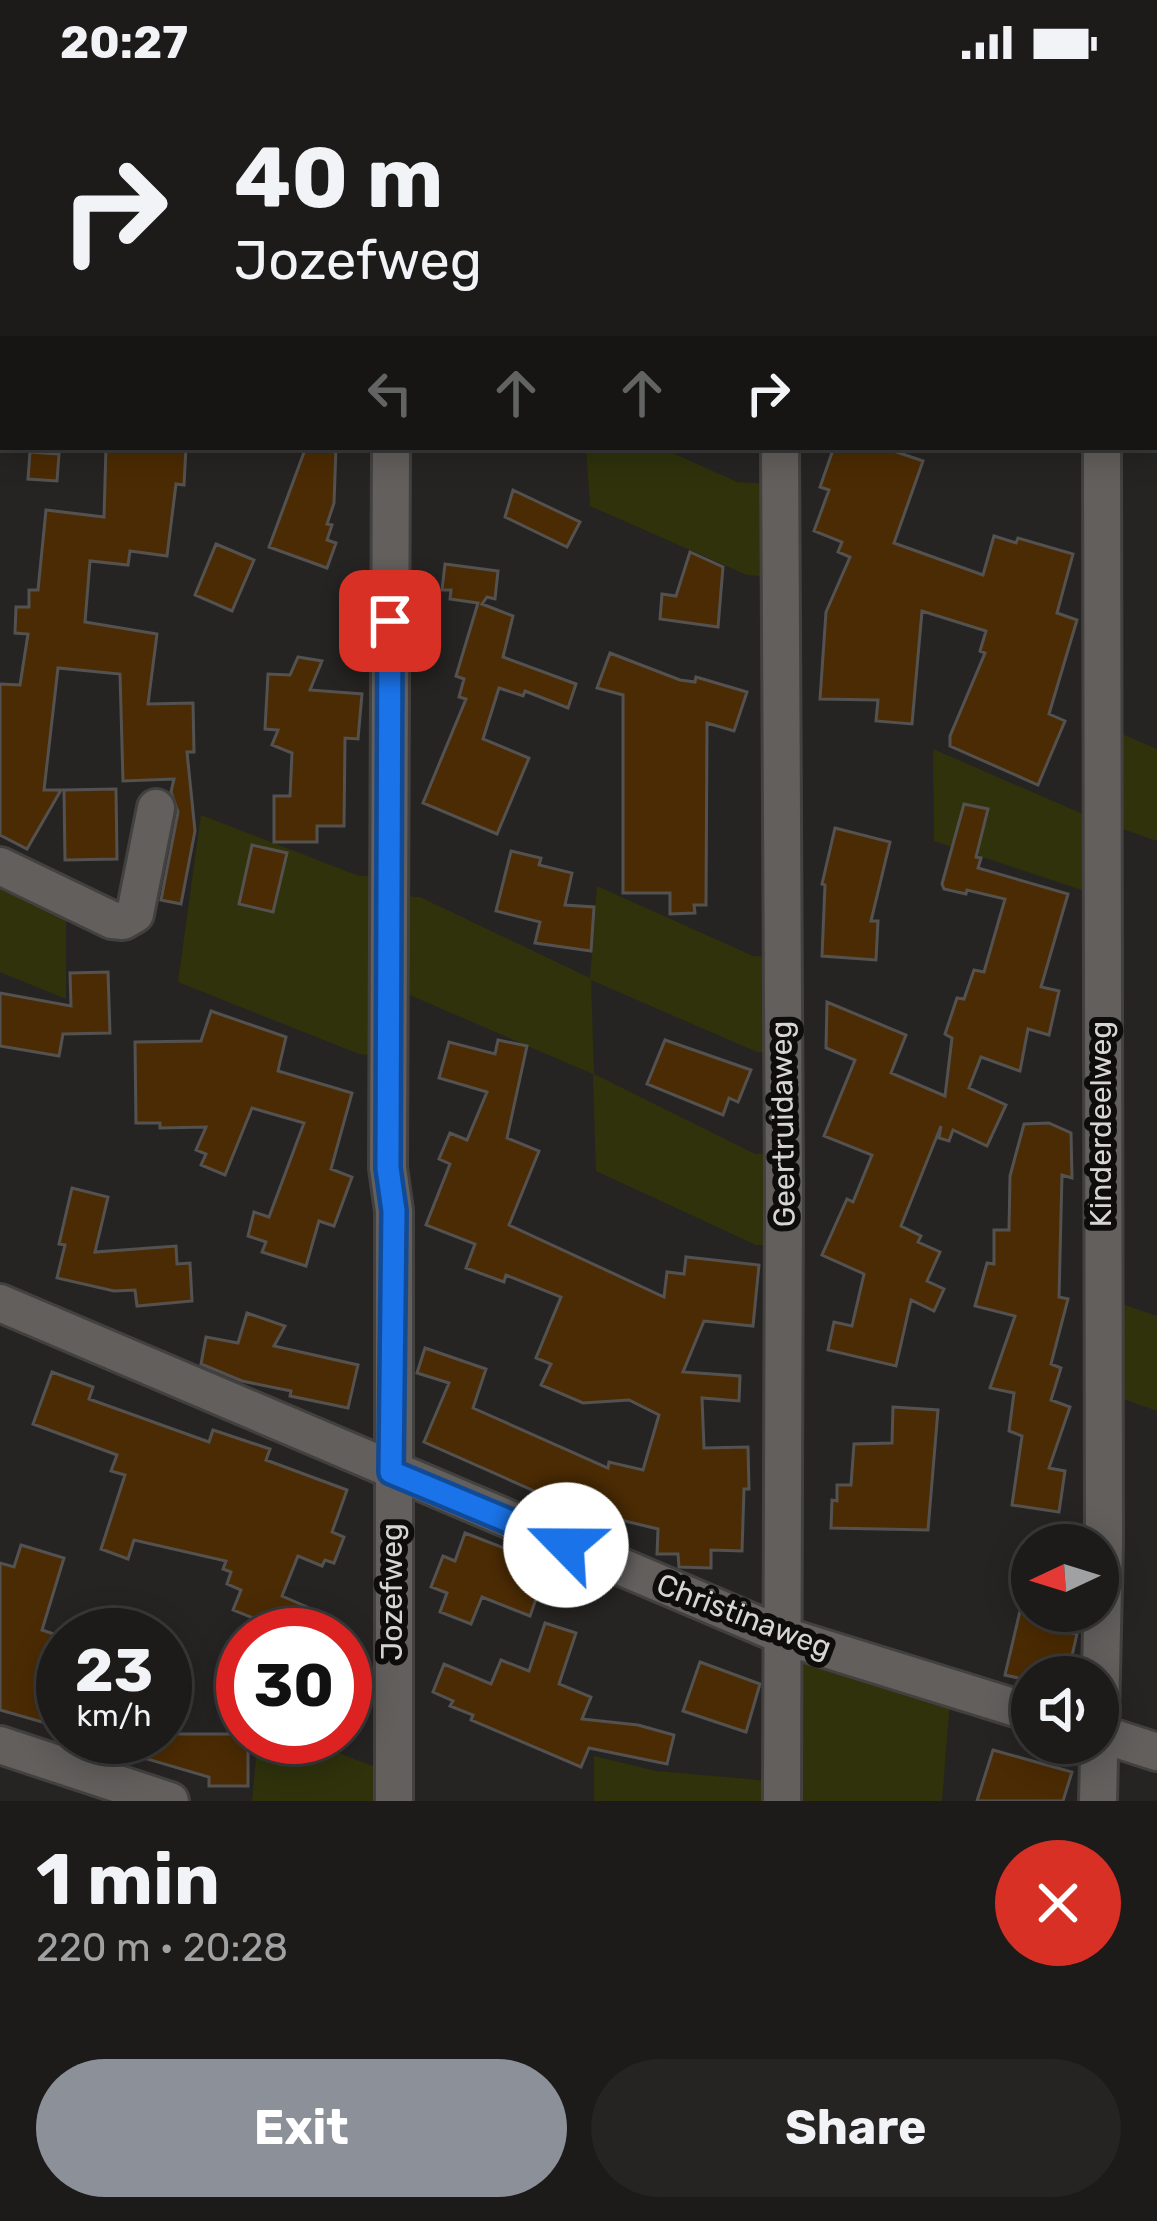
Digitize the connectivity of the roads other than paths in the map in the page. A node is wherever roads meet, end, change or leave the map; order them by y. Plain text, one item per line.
1 (391, 450) edge
2 (780, 450) edge
3 (1102, 450) edge
4 (156, 808) dead end
5 (0, 866) edge
6 (0, 1303) edge
7 (391, 1472) junction
8 (784, 1636) junction
9 (1101, 1656) edge
10 (1011, 1706) edge
11 (1119, 1740) edge
12 (0, 1745) edge
13 (1157, 1752) edge
14 (1099, 1764) edge
15 (170, 1801) edge
16 (394, 1801) edge
17 (782, 1801) edge
18 (1098, 1801) edge

1 - 7 street, Jozefweg
2 - 8 street, Geertruidaweg
3 - 9 street, Kinderdeelweg
4 - 5 street
6 - 7 street, Christinaweg
7 - 8 street, Christinaweg
7 - 16 street, Jozefweg
8 - 10 street, Christinaweg
8 - 17 street, Geertruidaweg
11 - 13 street
12 - 15 street
14 - 18 street, Kinderdeelweg

